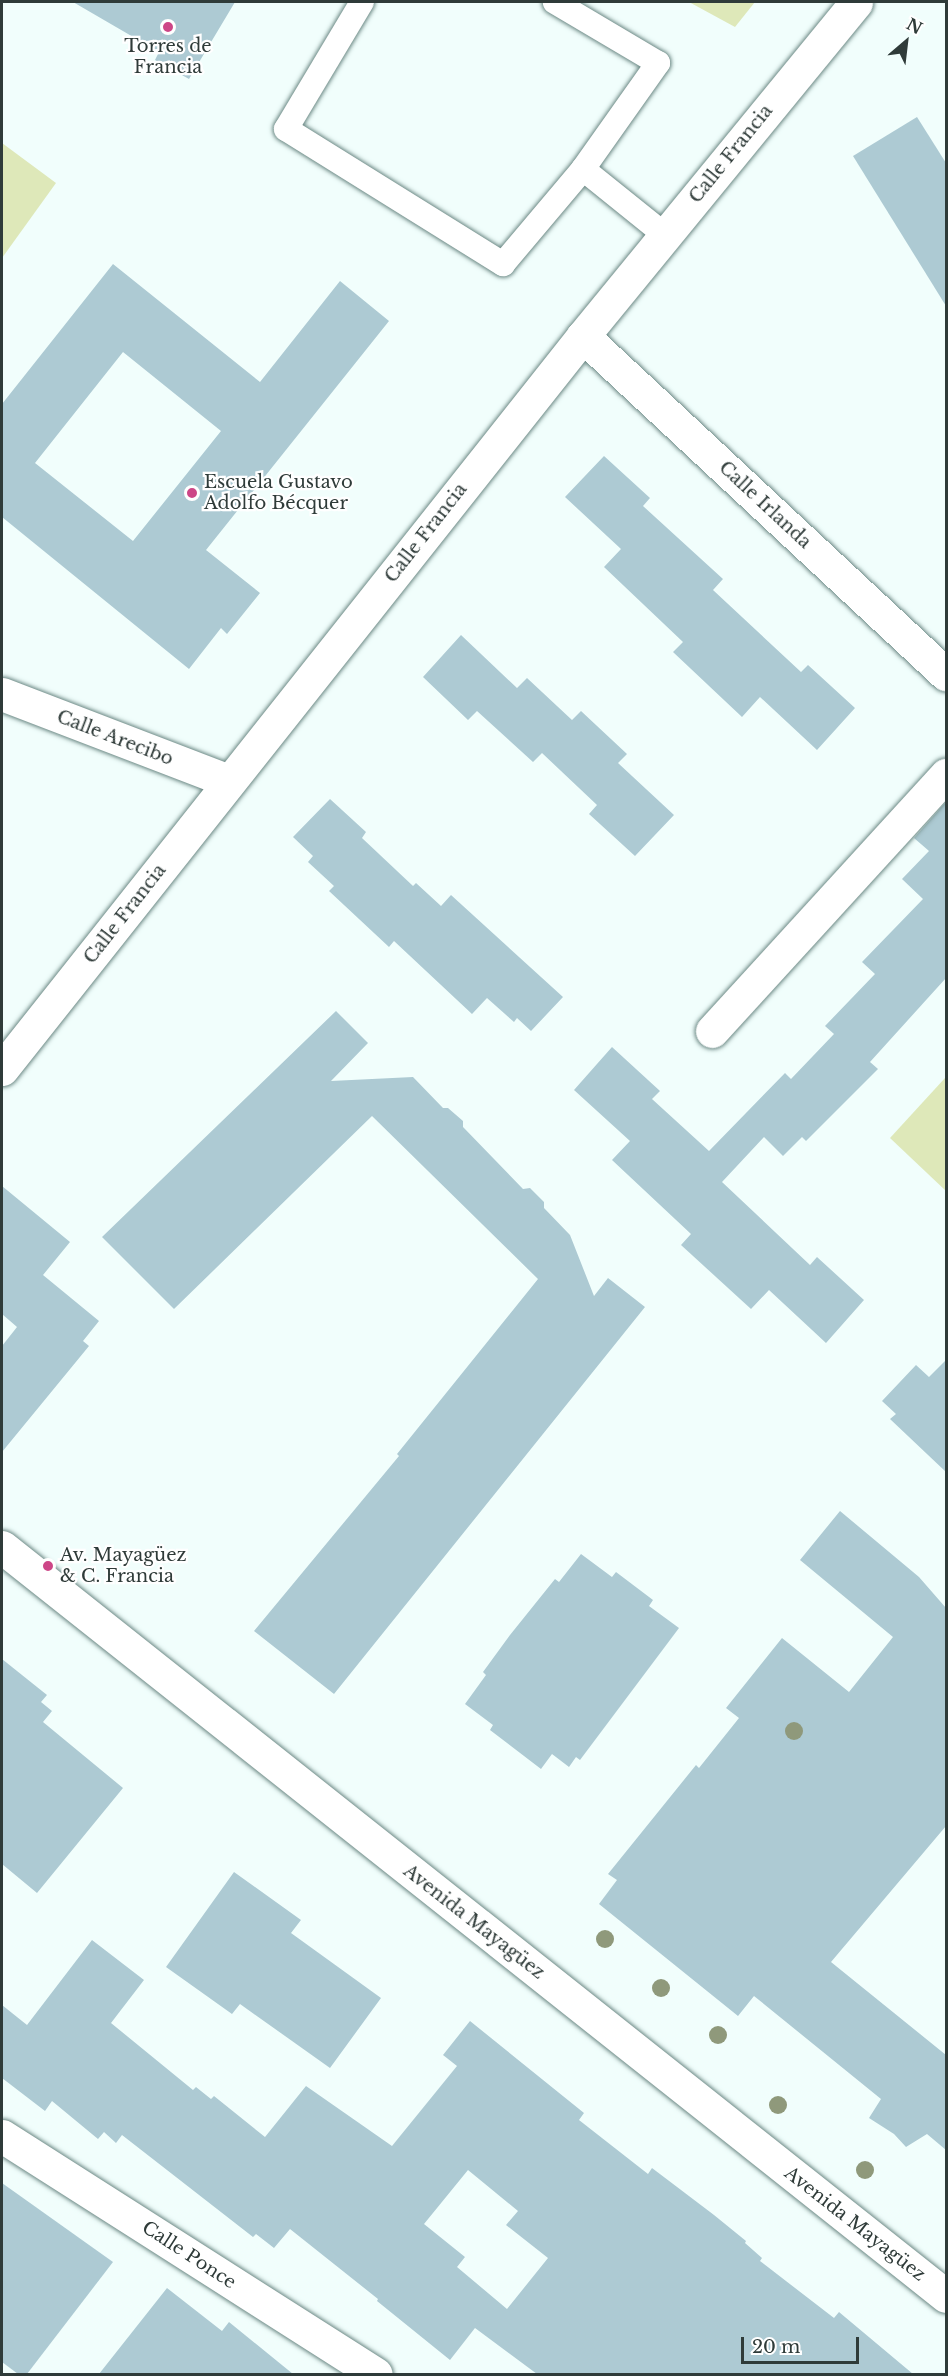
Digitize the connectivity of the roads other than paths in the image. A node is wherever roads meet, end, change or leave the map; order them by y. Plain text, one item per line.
1 (362, 2) edge
2 (555, 2) edge
3 (856, 2) edge
4 (583, 169) junction
5 (665, 235) junction
6 (583, 336) junction
7 (946, 674) edge
8 (2, 694) edge
9 (946, 775) edge
10 (229, 781) junction
11 (712, 1031) dead end
12 (2, 1069) edge
13 (2, 1547) edge
14 (2, 2136) edge
15 (946, 2296) edge
16 (376, 2374) edge

1 - 4 lane
2 - 4 lane
3 - 5 street, Calle Francia
4 - 5 lane
5 - 6 street, Calle Francia
6 - 7 street, Calle Irlanda
6 - 10 street, Calle Francia
8 - 10 street, Calle Arecibo
9 - 11 street
10 - 12 street, Calle Francia
13 - 15 street, Avenida Mayagüez
14 - 16 street, Calle Ponce

